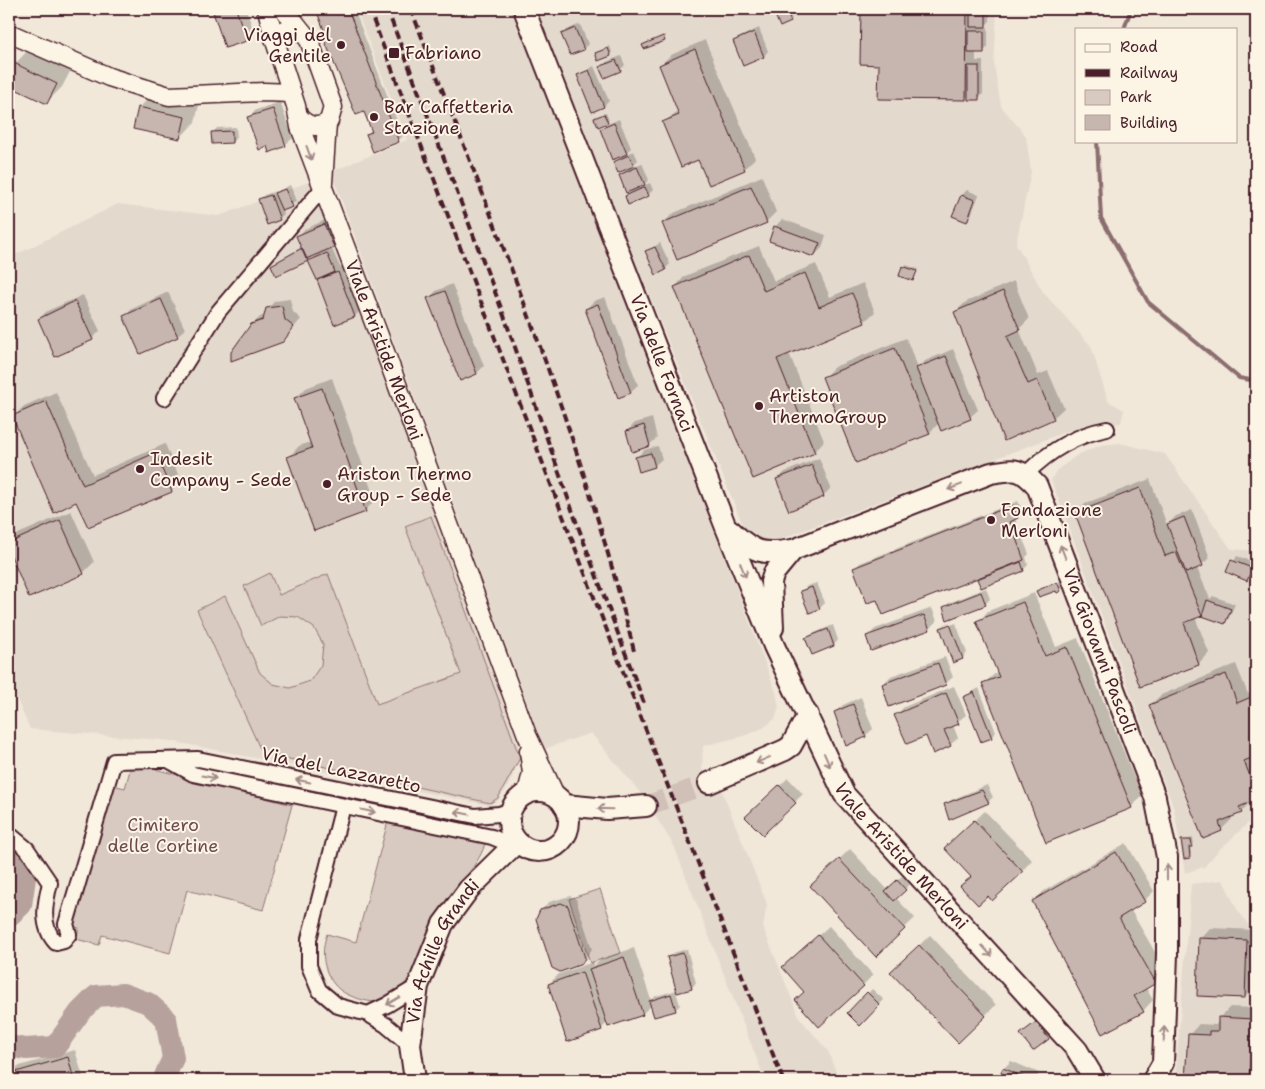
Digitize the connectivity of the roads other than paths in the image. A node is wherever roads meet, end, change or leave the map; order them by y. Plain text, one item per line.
1 (267, 9) edge
2 (284, 9) edge
3 (524, 9) edge
4 (298, 29) junction
5 (9, 33) edge
6 (274, 38) junction
7 (286, 76) junction
8 (264, 92) junction
9 (292, 94) junction
10 (299, 117) junction
11 (327, 123) junction
12 (322, 189) junction
13 (164, 398) dead end
14 (1108, 429) dead end
15 (1026, 474) junction
16 (725, 525) junction
17 (793, 550) junction
18 (774, 646) junction
19 (808, 715) junction
20 (527, 735) junction
21 (165, 758) junction
22 (709, 783) tunnel mouth
23 (528, 793) junction
24 (560, 800) junction
25 (343, 806) junction
26 (646, 806) tunnel mouth
27 (510, 810) junction
28 (9, 834) edge
29 (515, 844) junction
30 (418, 986) junction
31 (368, 1014) junction
32 (410, 1045) junction
33 (415, 1080) edge
34 (1095, 1080) edge
35 (1153, 1080) edge

1 - 6 street, Viale Aristide Merloni
2 - 4 street
3 - 16 main road, Via delle Fornaci
4 - 6 street
4 - 11 street
5 - 8 street
6 - 7 street, Viale Aristide Merloni
7 - 8 street
7 - 9 street, Viale Aristide Merloni
8 - 9 street
9 - 10 street, Viale Aristide Merloni
10 - 11 street
10 -> 12 street, Viale Aristide Merloni
11 - 12 street
12 - 13 street
12 - 20 street, Viale Aristide Merloni
14 - 15 street
15 -> 17 main road
35 -> 15 main road, Via Giovanni Pascoli
16 - 17 main road
16 -> 18 main road, Via delle Fornaci
17 - 18 main road
18 - 19 main road, Via delle Fornaci
19 -> 22 main road
19 -> 34 main road, Viale Aristide Merloni
20 - 23 street, Viale Aristide Merloni
20 - 24 street, Viale Aristide Merloni
21 -> 25 street, Via del Lazzaretto
27 -> 21 street, Via del Lazzaretto
21 - 28 street, Via del Lazzaretto
23 - 24 main road
23 - 27 main road
26 -> 24 main road
24 - 29 main road, Viale Aristide Merloni
25 -> 29 street, Via del Lazzaretto
25 - 31 street, Via del Lazzaretto
27 - 29 main road
29 - 30 main road, Via Achille Grandi
30 -> 31 street
30 - 32 main road, Via Achille Grandi
31 - 32 street, Via del Lazzaretto
32 - 33 main road, Via Achille Grandi

